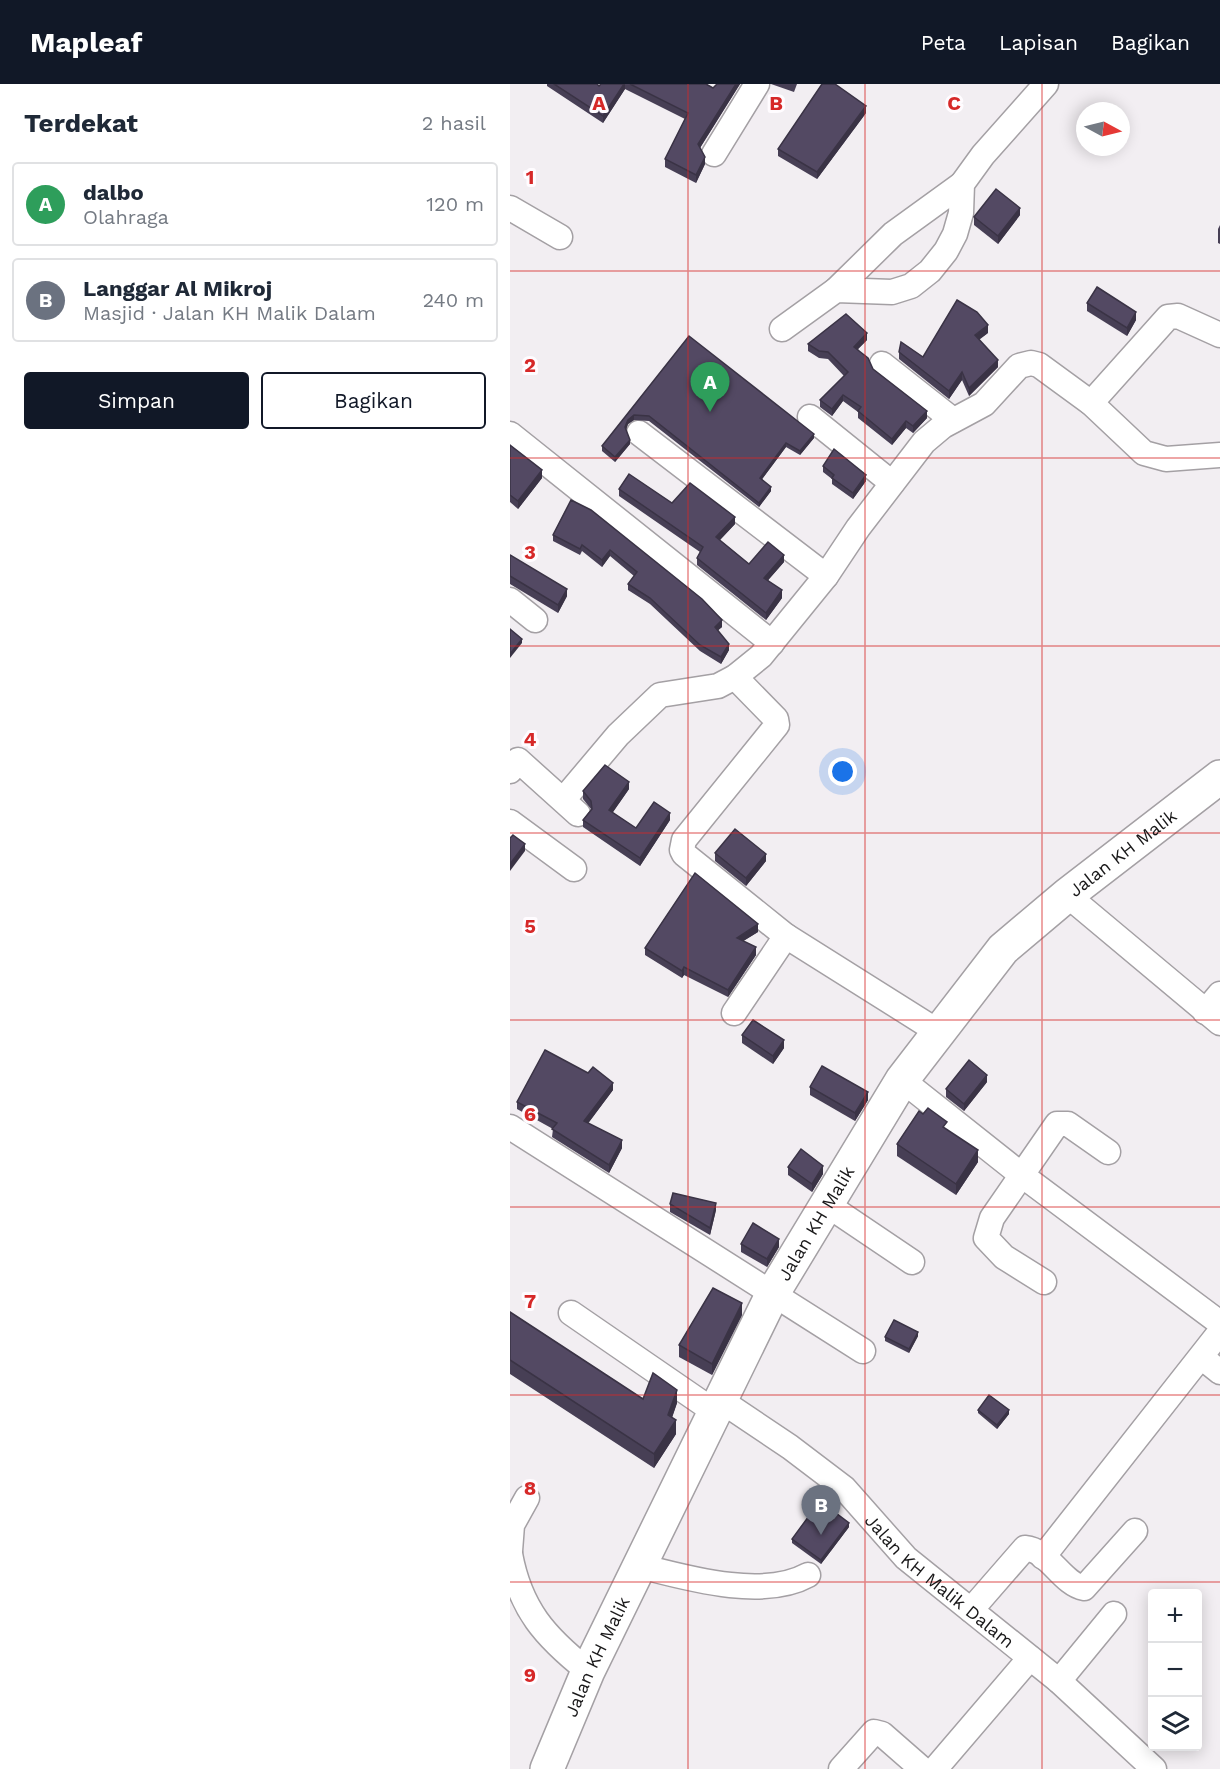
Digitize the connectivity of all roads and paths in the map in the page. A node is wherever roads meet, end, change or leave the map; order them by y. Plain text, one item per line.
1 (757, 84) edge
2 (1046, 84) edge
3 (714, 154) dead end
4 (962, 184) junction
5 (510, 208) edge
6 (560, 237) dead end
7 (836, 290) junction
8 (782, 329) dead end
9 (1220, 335) edge
10 (882, 364) dead end
11 (1091, 403) junction
12 (810, 417) dead end
13 (953, 420) junction
14 (639, 433) dead end
15 (510, 434) edge
16 (1220, 455) edge
17 (892, 483) junction
18 (825, 576) junction
19 (510, 600) edge
20 (535, 620) dead end
21 (772, 643) junction
22 (735, 677) junction
23 (510, 771) edge
24 (1220, 777) edge
25 (510, 822) edge
26 (574, 869) dead end
27 (1067, 895) junction
28 (786, 936) junction
29 (1215, 1010) edge
30 (734, 1013) dead end
31 (937, 1031) junction
32 (902, 1080) junction
33 (510, 1127) edge
34 (1108, 1152) dead end
35 (1023, 1176) junction
36 (826, 1204) junction
37 (912, 1262) dead end
38 (1044, 1282) dead end
39 (773, 1293) junction
40 (571, 1313) dead end
41 (1220, 1323) edge
42 (1220, 1332) edge
43 (863, 1351) dead end
44 (718, 1406) junction
45 (526, 1498) dead end
46 (1135, 1531) dead end
47 (510, 1552) edge
48 (1043, 1557) junction
49 (640, 1566) junction
50 (808, 1575) dead end
51 (970, 1610) junction
52 (1114, 1614) dead end
53 (1030, 1658) junction
54 (588, 1671) junction
55 (1059, 1681) junction
56 (547, 1769) edge
57 (841, 1769) edge
58 (922, 1769) edge
59 (935, 1769) edge
60 (1154, 1769) edge

1 - 3 street
2 - 4 street
4 - 7 street
4 - 7 street
5 - 6 street
7 - 8 street
9 - 11 street
10 - 13 street
11 - 13 street
11 - 16 street
12 - 17 street
13 - 17 street
14 - 18 street
15 - 21 street
17 - 18 street
18 - 21 street
19 - 20 street
21 - 22 street
22 - 23 street
22 - 28 street
24 - 27 street, Jalan KH Malik
25 - 26 street
27 - 29 street
27 - 31 street, Jalan KH Malik
28 - 30 street
28 - 31 street
31 - 32 street, Jalan KH Malik
32 - 35 street
32 - 36 street, Jalan KH Malik
33 - 39 street
34 - 35 street
35 - 38 street
35 - 41 street
36 - 37 street
36 - 39 street, Jalan KH Malik
39 - 43 street
39 - 44 street, Jalan KH Malik
40 - 44 street, Jalan KH Malik Dalam
42 - 48 street
44 - 49 street, Jalan KH Malik
44 - 51 street, Jalan KH Malik Dalam
45 - 47 street
46 - 48 street
47 - 54 street
48 - 51 street
49 - 50 street
49 - 54 street, Jalan KH Malik
51 - 53 street, Jalan KH Malik Dalam
52 - 55 street
53 - 55 street, Jalan KH Malik Dalam
53 - 59 street
54 - 56 street, Jalan KH Malik
55 - 60 street, Jalan KH Malik Dalam
57 - 58 street

